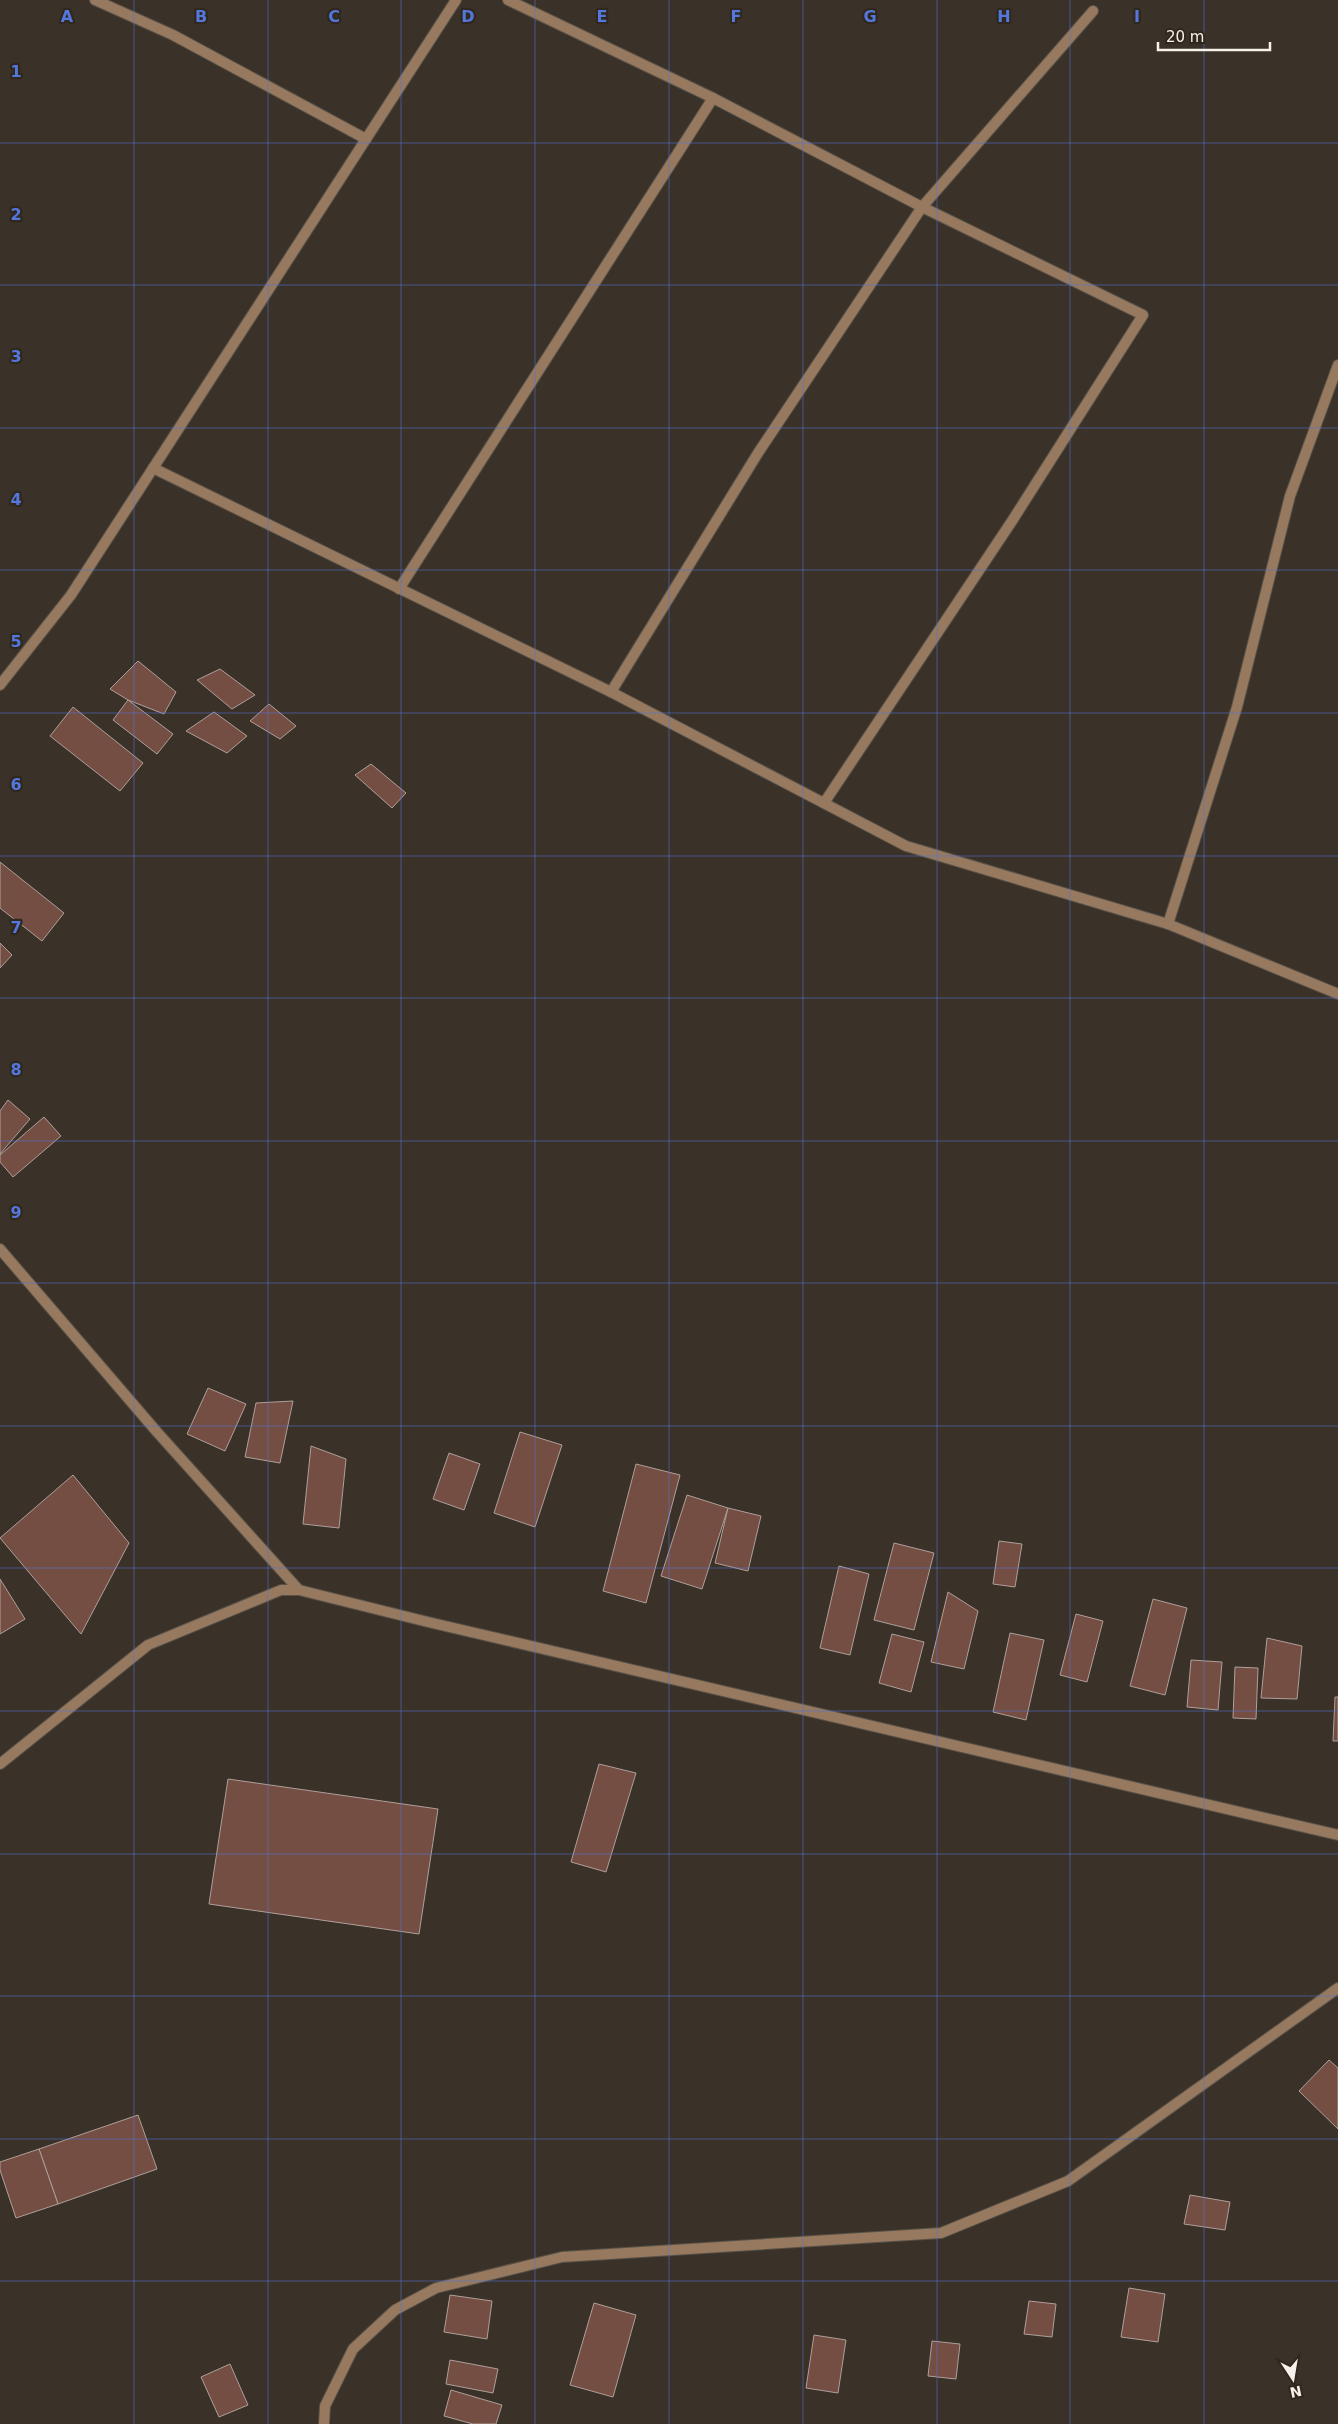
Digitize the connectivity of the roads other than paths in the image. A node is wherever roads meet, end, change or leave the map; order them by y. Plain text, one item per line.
1 (95, 0) edge
2 (456, 0) edge
3 (508, 0) edge
4 (1093, 10) dead end
5 (714, 98) junction
6 (366, 139) junction
7 (922, 207) junction
8 (1338, 365) edge
9 (153, 468) junction
10 (399, 589) junction
11 (0, 685) edge
12 (611, 692) junction
13 (824, 803) junction
14 (1168, 924) junction
15 (1338, 994) edge
16 (0, 1249) edge
17 (300, 1590) junction
18 (0, 1764) edge
19 (1338, 1835) edge
20 (1338, 1988) edge
21 (324, 2424) edge

1 - 6 street
2 - 6 street
3 - 5 street
4 - 7 street
5 - 7 street
5 - 10 street
6 - 9 street
7 - 12 street
7 - 13 street
8 - 14 street
9 - 10 street
9 - 11 street
10 - 12 street
12 - 13 street
13 - 14 street
14 - 15 street
16 - 17 street
17 - 18 street
17 - 19 street
20 - 21 street

